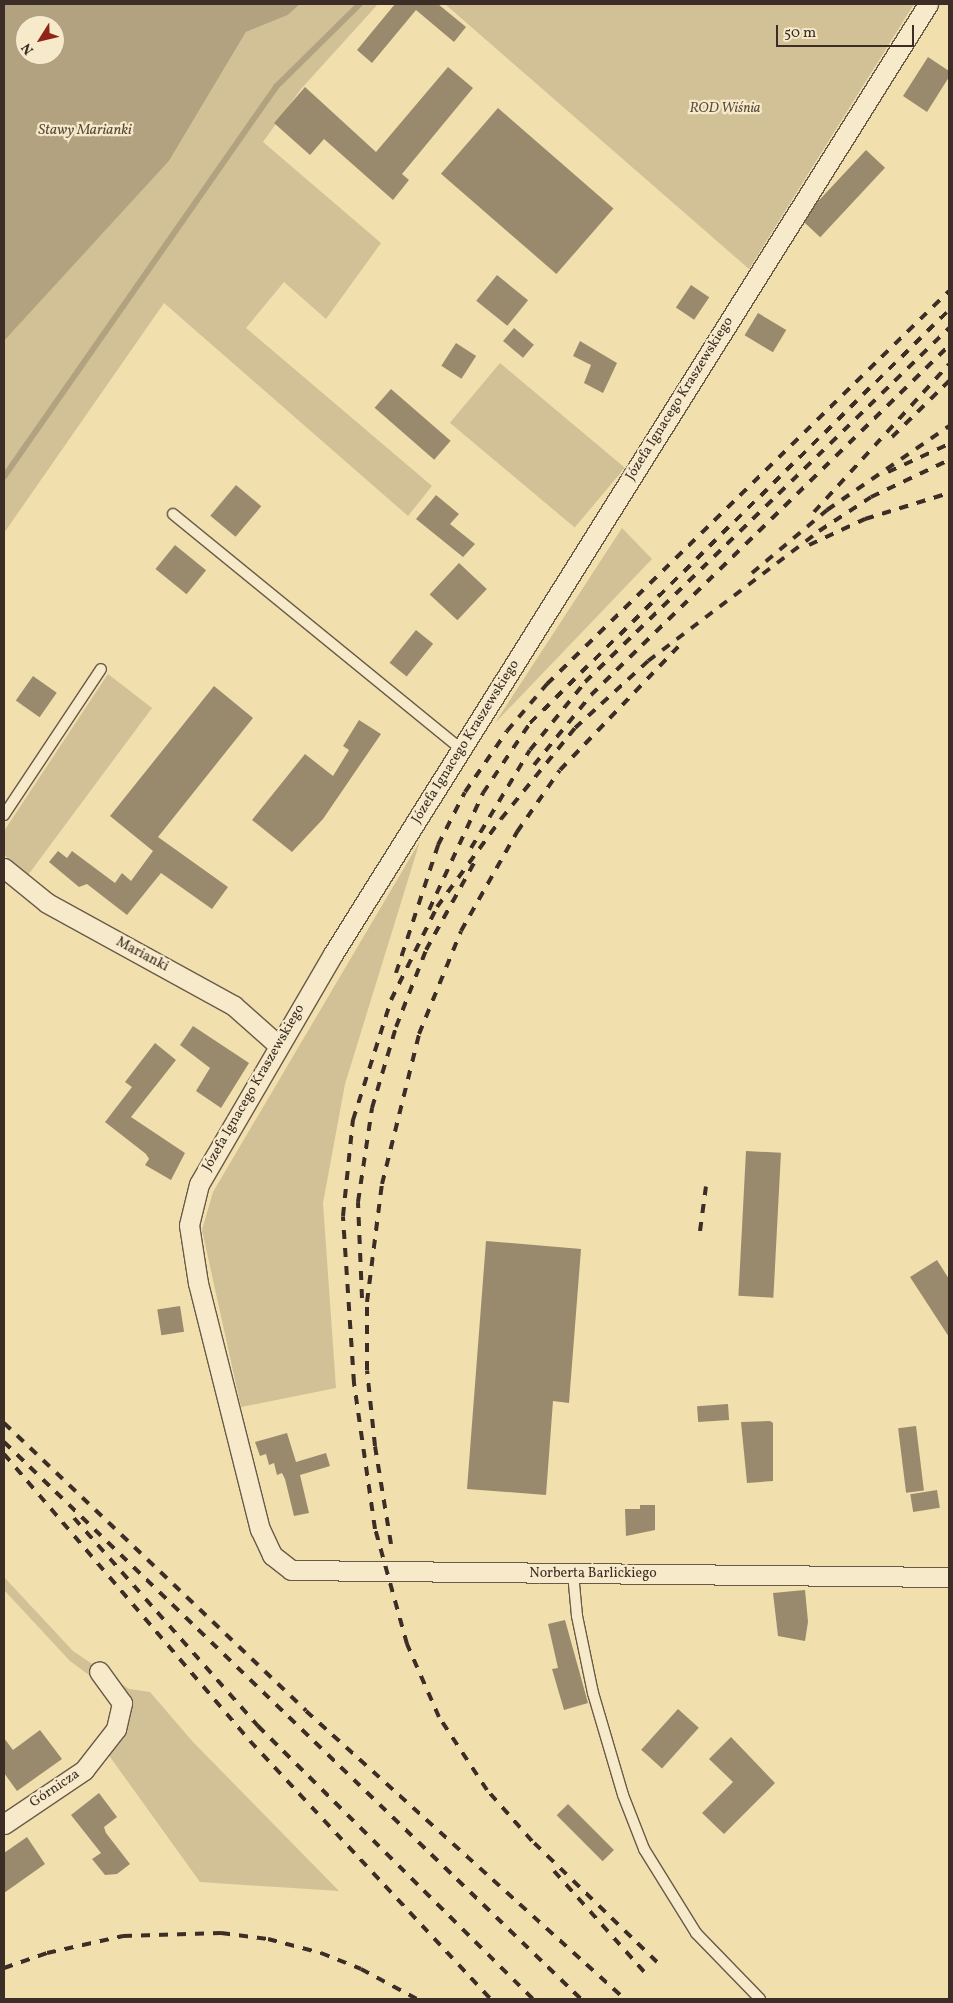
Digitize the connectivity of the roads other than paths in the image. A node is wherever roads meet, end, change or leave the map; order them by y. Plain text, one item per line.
1 (928, 4) edge
2 (173, 514) dead end
3 (101, 669) dead end
4 (461, 749) junction
5 (4, 816) edge
6 (4, 868) edge
7 (278, 1045) junction
8 (260, 1528) joint
9 (573, 1573) junction
10 (949, 1577) edge
11 (98, 1671) dead end
12 (4, 1824) edge
13 (760, 1999) edge

1 - 4 street, Józefa Ignacego Kraszewskiego
2 - 4 lane
3 - 5 lane
4 - 7 street, Józefa Ignacego Kraszewskiego
6 - 7 street, Marianki
7 - 8 street, Józefa Ignacego Kraszewskiego
8 - 9 street, Norberta Barlickiego
9 - 10 street, Norberta Barlickiego
9 - 13 lane
11 - 12 street, Górnicza

